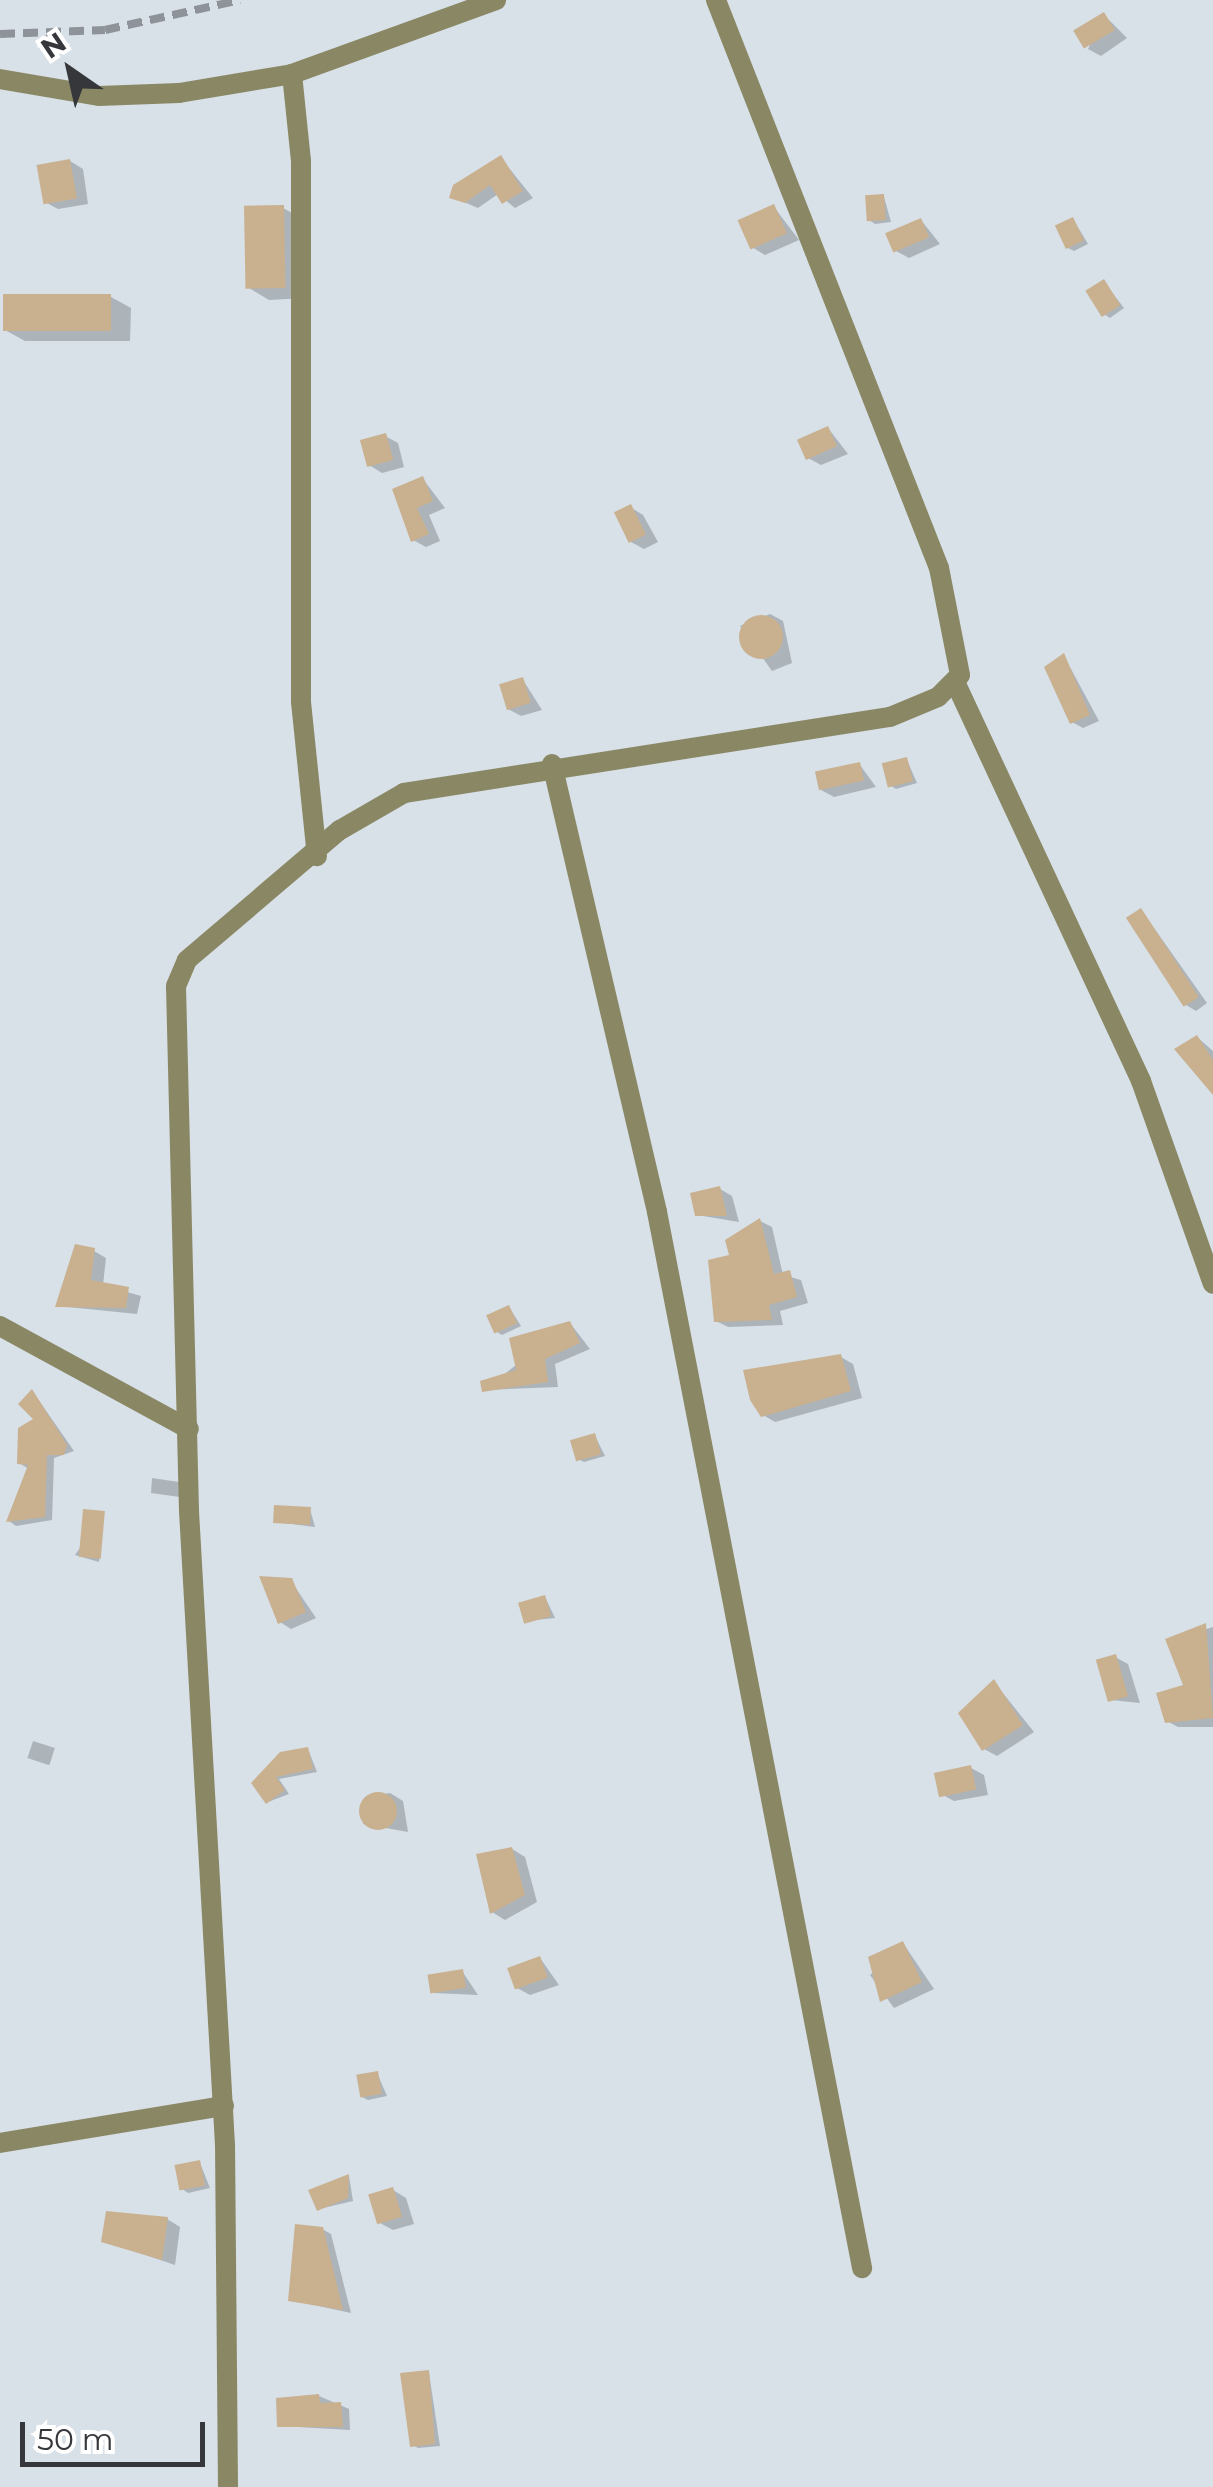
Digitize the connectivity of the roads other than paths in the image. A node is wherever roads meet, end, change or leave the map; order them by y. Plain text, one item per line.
1 (496, 0) edge
2 (716, 0) edge
3 (292, 74) junction
4 (0, 79) edge
5 (956, 684) junction
6 (552, 764) junction
7 (317, 856) junction
8 (1213, 1284) edge
9 (0, 1326) edge
10 (189, 1429) junction
11 (224, 2106) junction
12 (0, 2143) edge
13 (862, 2268) dead end
14 (228, 2487) edge

1 - 3 street
2 - 5 street
3 - 4 street
3 - 7 street
5 - 6 street
5 - 8 street
6 - 7 street
6 - 13 street
7 - 10 street
9 - 10 street
10 - 11 street
11 - 12 street
11 - 14 street

